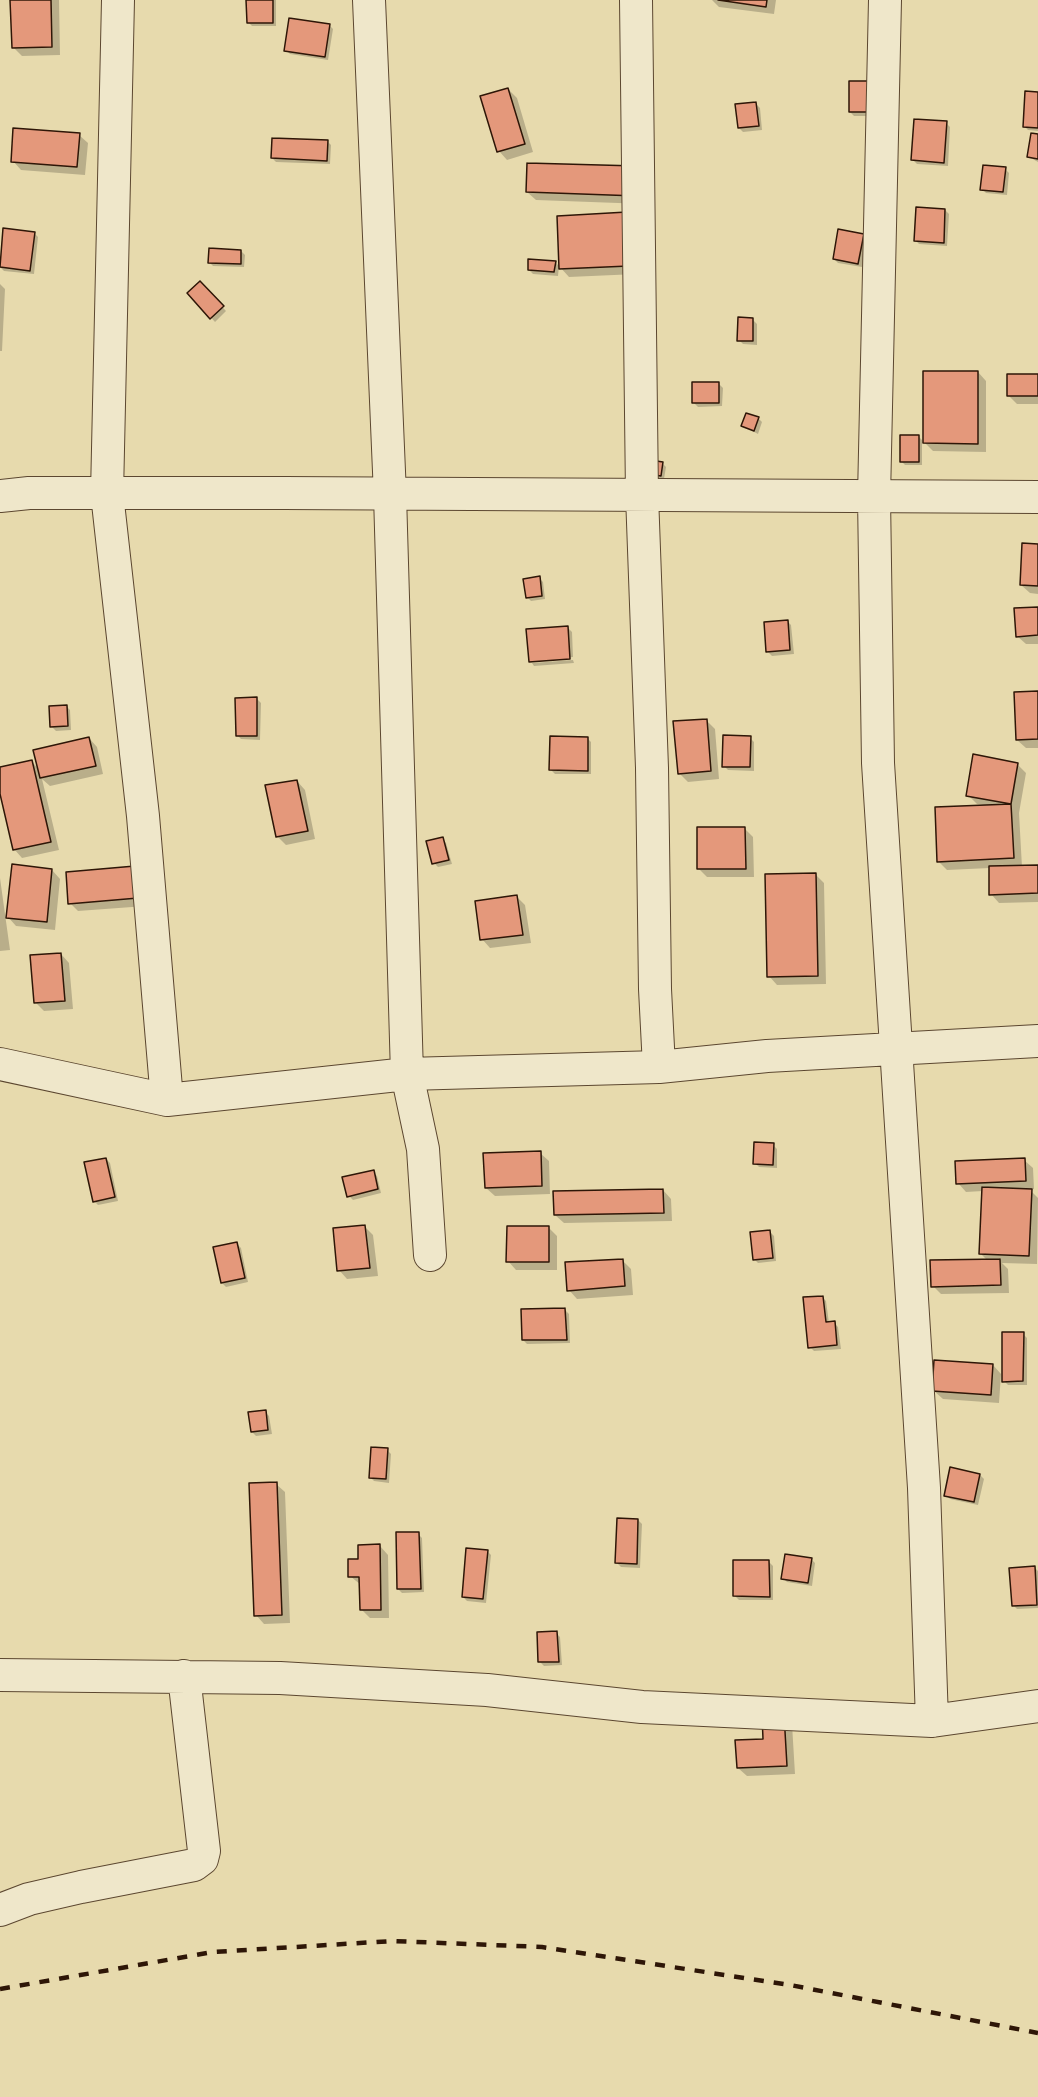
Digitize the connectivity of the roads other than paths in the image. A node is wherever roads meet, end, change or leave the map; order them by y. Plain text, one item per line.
1 (118, 0) edge
2 (369, 0) edge
3 (636, 0) edge
4 (885, 0) edge
5 (107, 494) junction
6 (390, 495) junction
7 (642, 495) junction
8 (0, 496) edge
9 (874, 497) junction
10 (1038, 497) edge
11 (1038, 1041) edge
12 (896, 1051) junction
13 (0, 1064) edge
14 (660, 1067) junction
15 (407, 1074) junction
16 (167, 1100) junction
17 (430, 1255) dead end
18 (0, 1675) edge
19 (184, 1676) junction
20 (1038, 1706) edge
21 (932, 1721) junction
22 (0, 1910) edge

1 - 5 street
2 - 6 street
3 - 7 street
4 - 9 street
5 - 6 street
5 - 8 street
5 - 16 street
6 - 7 street
6 - 15 street
7 - 9 street
7 - 14 street
9 - 10 street
9 - 12 street
11 - 12 street
12 - 14 street
12 - 21 street
13 - 16 street
14 - 15 street
15 - 16 street
15 - 17 street
18 - 19 street
19 - 21 street
19 - 22 street
20 - 21 street

